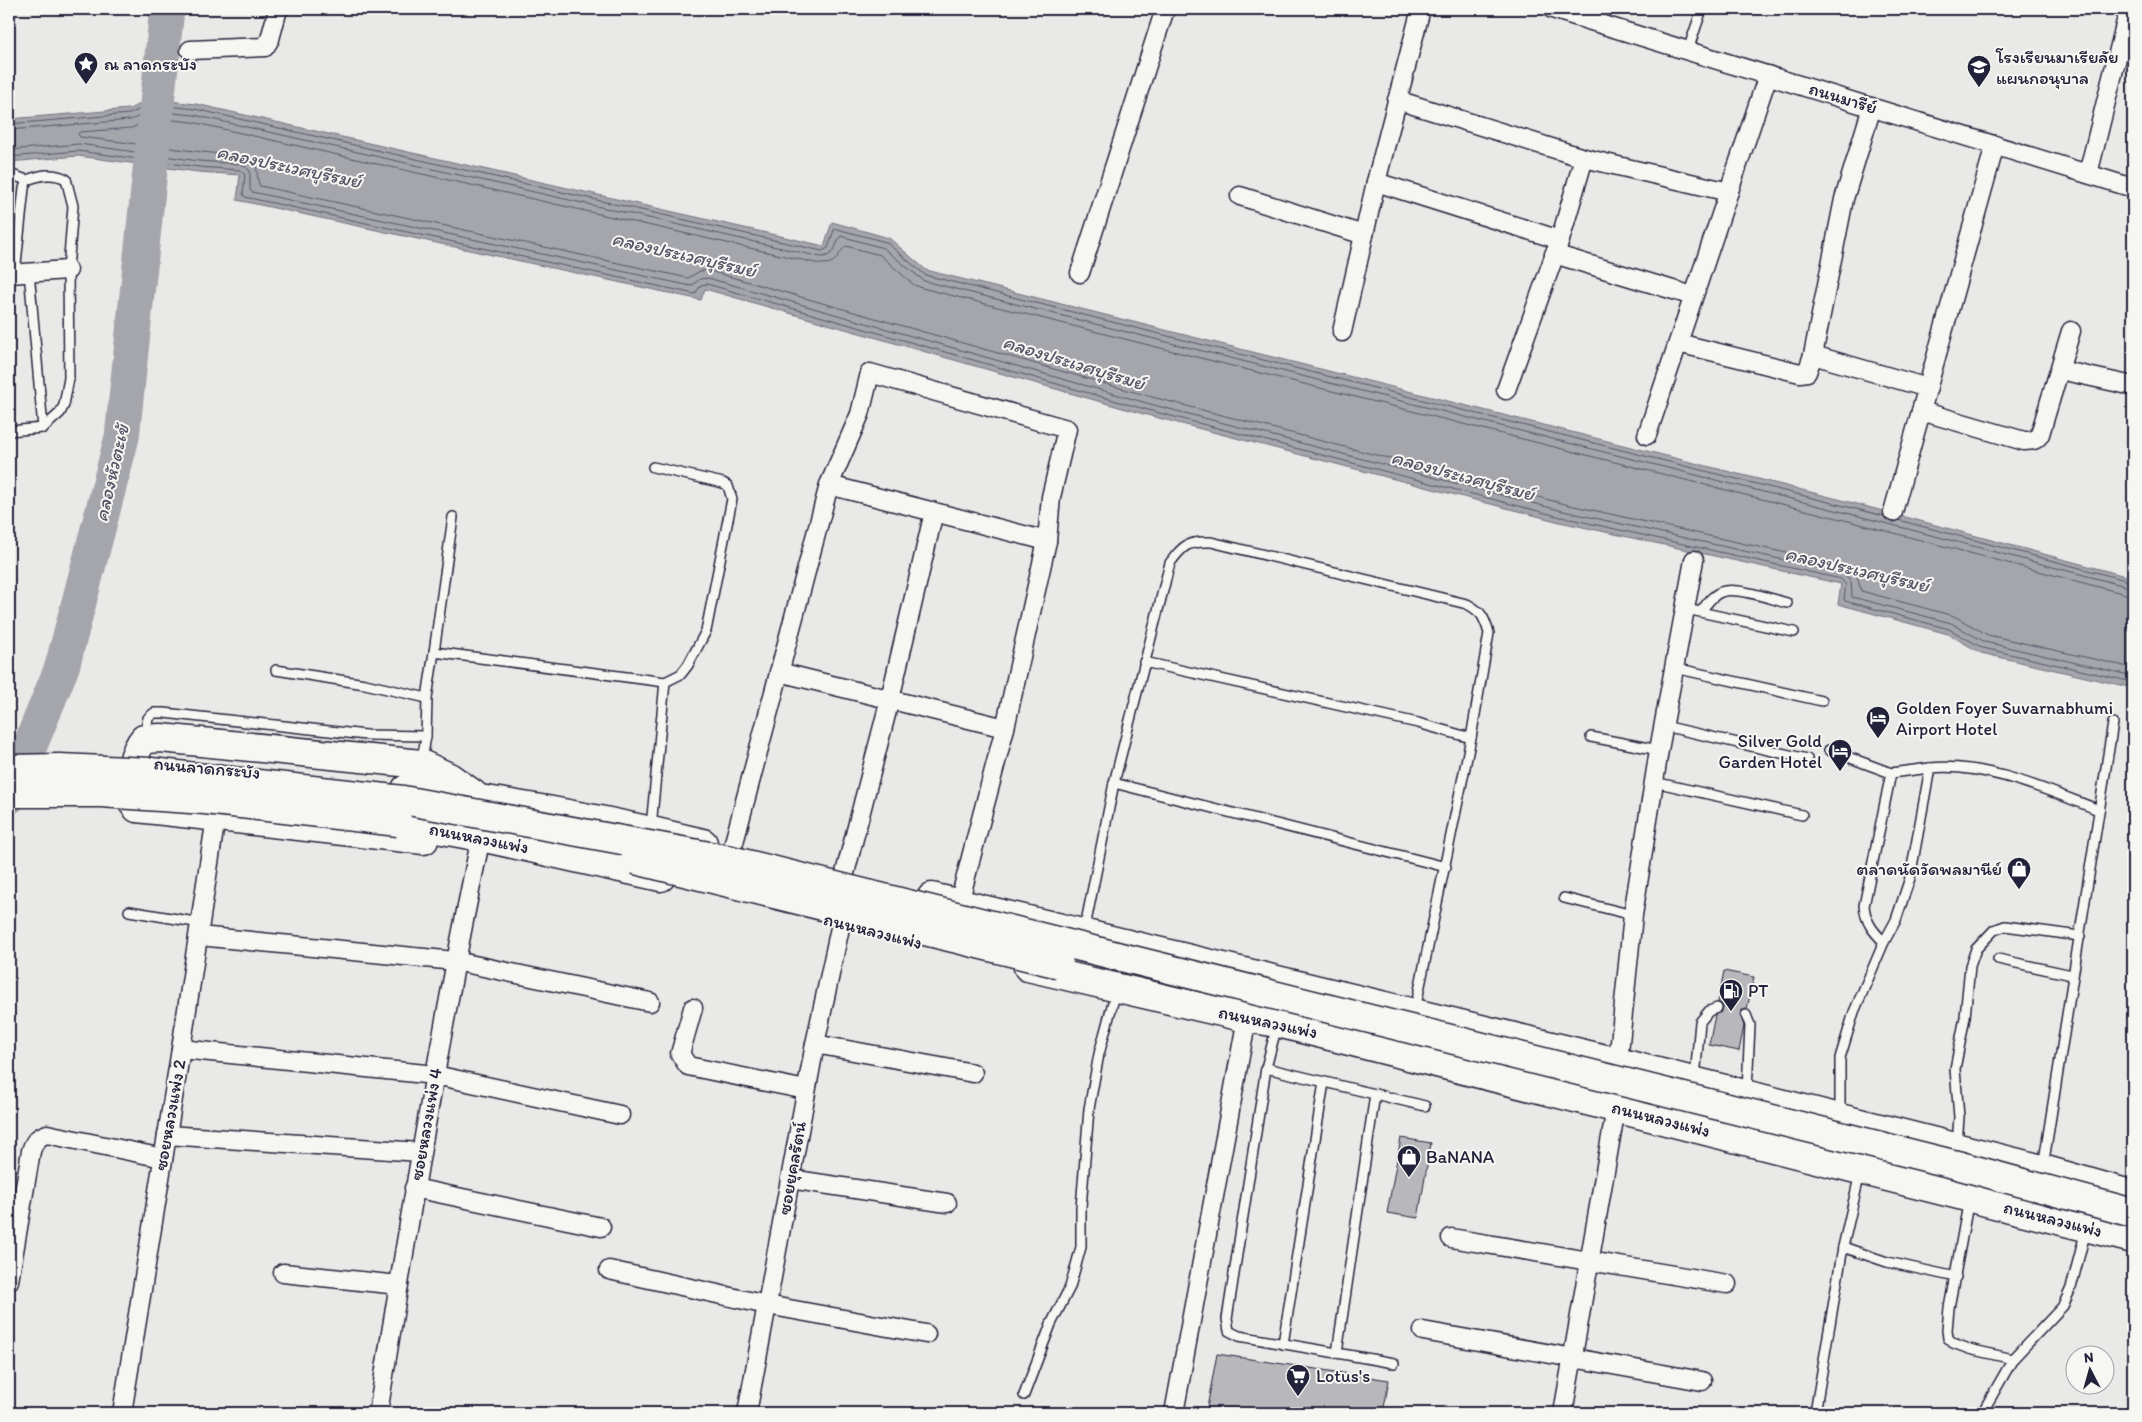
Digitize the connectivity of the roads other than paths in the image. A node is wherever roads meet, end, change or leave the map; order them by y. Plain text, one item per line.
1 (278, 9) edge
2 (1165, 9) edge
3 (1421, 9) edge
4 (1552, 9) edge
5 (1702, 9) edge
6 (2129, 9) edge
7 (190, 50) dead end
8 (1688, 50) junction
9 (1768, 75) junction
10 (1397, 100) junction
11 (1872, 107) junction
12 (1995, 145) junction
13 (1584, 158) junction
14 (9, 174) edge
15 (2088, 174) junction
16 (27, 180) junction
17 (1376, 182) junction
18 (2133, 188) edge
19 (1729, 192) junction
20 (1240, 196) dead end
21 (1364, 235) junction
22 (1557, 247) junction
23 (68, 270) junction
24 (17, 273) edge
25 (1080, 273) dead end
26 (1693, 296) junction
27 (2071, 331) dead end
28 (1342, 332) dead end
29 (1678, 343) junction
30 (1813, 355) junction
31 (2060, 370) junction
32 (2133, 386) edge
33 (1928, 388) junction
34 (1506, 390) dead end
35 (1922, 411) junction
36 (44, 428) junction
37 (9, 431) edge
38 (1647, 435) dead end
39 (653, 467) dead end
40 (829, 485) junction
41 (934, 512) junction
42 (1893, 512) dead end
43 (453, 517) dead end
44 (1046, 541) junction
45 (1694, 560) dead end
46 (1788, 603) dead end
47 (1694, 610) junction
48 (1794, 632) dead end
49 (434, 652) junction
50 (1144, 662) junction
51 (1675, 668) junction
52 (276, 670) dead end
53 (780, 672) junction
54 (665, 682) junction
55 (427, 698) junction
56 (890, 698) junction
57 (1822, 701) dead end
58 (2113, 723) dead end
59 (1664, 726) junction
60 (1005, 728) junction
61 (426, 736) junction
62 (1591, 737) dead end
63 (1471, 738) junction
64 (144, 739) junction
65 (1659, 750) junction
66 (1828, 750) dead end
67 (9, 759) edge
68 (1807, 759) dead end
69 (421, 764) junction
70 (1930, 768) junction
71 (9, 769) edge
72 (1891, 773) junction
73 (9, 781) edge
74 (1654, 782) junction
75 (1114, 784) junction
76 (404, 788) joint
77 (9, 793) edge
78 (478, 798) junction
79 (2099, 810) junction
80 (1802, 815) dead end
81 (216, 817) junction
82 (398, 822) joint
83 (650, 830) junction
84 (479, 837) junction
85 (732, 850) junction
86 (1446, 867) junction
87 (844, 877) junction
88 (1564, 898) dead end
89 (960, 903) junction
90 (128, 911) dead end
91 (1633, 915) junction
92 (841, 923) junction
93 (200, 930) junction
94 (1084, 932) junction
95 (2080, 936) junction
96 (1884, 942) junction
97 (1998, 959) dead end
98 (455, 961) junction
99 (2072, 975) junction
100 (1117, 988) junction
101 (650, 1002) dead end
102 (693, 1008) dead end
103 (1717, 1008) dead end
104 (1414, 1012) junction
105 (1746, 1015) dead end
106 (1247, 1018) junction
107 (1278, 1023) junction
108 (815, 1044) junction
109 (182, 1049) junction
110 (1618, 1062) junction
111 (1266, 1068) junction
112 (973, 1073) dead end
113 (435, 1075) junction
114 (1695, 1081) junction
115 (1324, 1082) junction
116 (806, 1090) junction
117 (1375, 1094) junction
118 (1747, 1094) junction
119 (1425, 1106) dead end
120 (1616, 1108) junction
121 (620, 1115) dead end
122 (1840, 1118) junction
123 (167, 1134) junction
124 (1956, 1148) junction
125 (420, 1152) junction
126 (163, 1158) junction
127 (1860, 1169) junction
128 (2042, 1169) junction
129 (790, 1179) junction
130 (414, 1188) junction
131 (2133, 1194) edge
132 (1969, 1198) junction
133 (947, 1203) dead end
134 (2133, 1213) edge
135 (14, 1215) edge
136 (2074, 1224) junction
137 (601, 1227) dead end
138 (1451, 1238) dead end
139 (2133, 1239) edge
140 (1843, 1247) junction
141 (1589, 1261) junction
142 (609, 1270) dead end
143 (283, 1273) dead end
144 (1956, 1277) junction
145 (9, 1281) edge
146 (1727, 1284) dead end
147 (399, 1285) junction
148 (767, 1305) junction
149 (1424, 1330) dead end
150 (926, 1334) dead end
151 (1283, 1344) junction
152 (1337, 1353) junction
153 (1572, 1357) junction
154 (2013, 1359) junction
155 (1394, 1363) dead end
156 (1702, 1381) dead end
157 (1024, 1395) dead end
158 (122, 1413) edge
159 (378, 1413) edge
160 (747, 1413) edge
161 (1174, 1413) edge
162 (1563, 1413) edge
163 (1815, 1413) edge
164 (1982, 1413) edge

1 - 7 street
2 - 25 street
3 - 10 street
4 - 8 street, ถนนมารีย์
5 - 8 lane
6 - 15 street
8 - 9 street, ถนนมารีย์
9 - 11 street, ถนนมารีย์
9 - 19 street
10 - 13 street
10 - 17 street
11 - 12 street, ถนนมารีย์
11 - 30 street
12 - 15 street, ถนนมารีย์
12 - 33 street
13 - 19 street
13 - 22 street
14 - 16 lane
15 - 18 street, ถนนมารีย์
16 - 23 lane
16 - 24 lane
17 - 21 street
17 - 22 street
19 - 26 street
20 - 21 street
21 - 28 street
22 - 26 street
22 - 34 street
23 - 24 street
23 - 36 lane
24 - 36 lane
26 - 29 street
27 - 31 street
29 - 30 street
29 - 38 street
30 - 33 street
31 - 32 street
31 - 35 street
33 - 35 street
35 - 42 street
36 - 37 lane
39 - 54 lane
40 - 41 street
40 - 44 street
40 - 53 street
41 - 44 street
41 - 56 street
43 - 49 lane
44 - 60 street
45 - 47 street
46 - 47 lane
47 - 48 lane
47 - 51 street
49 - 54 lane
49 - 55 lane
50 - 63 lane
50 - 63 lane
50 - 75 lane
51 - 57 lane
51 - 59 street
52 - 55 lane
53 - 56 street
53 - 85 street
54 - 83 lane
55 - 61 lane
56 - 60 street
56 - 87 street
58 - 79 lane
59 - 65 street
59 - 68 lane
60 - 89 street
61 - 64 lane
61 - 69 lane
62 - 65 lane
63 - 86 lane
64 - 69 main road
64 - 81 main road
65 - 74 street
66 - 72 lane
67 - 76 main road, ถนนลาดกระบัง
69 - 78 main road
70 - 72 lane
70 - 79 lane
70 - 96 lane
71 - 134 main road, bridge
72 - 96 lane
73 - 136 main road, bridge
74 - 80 lane
74 - 91 street
75 - 86 lane
75 - 94 lane
76 - 78 main road, ถนนหลวงแพ่ง
77 - 82 main road, ถนนลาดกระบัง, bridge
78 - 83 main road, ถนนหลวงแพ่ง
79 - 95 lane
81 - 84 main road
81 - 93 street, ซอยหลวงแพ่ง 2
82 - 84 main road, ถนนหลวงแพ่ง
83 - 85 main road, ถนนหลวงแพ่ง
84 - 92 main road, ถนนหลวงแพ่ง
84 - 98 street, ซอยหลวงแพ่ง 4
85 - 87 main road, ถนนหลวงแพ่ง
86 - 104 lane
87 - 89 main road, ถนนหลวงแพ่ง
88 - 91 lane
89 - 94 main road, ถนนหลวงแพ่ง
90 - 93 lane
91 - 110 street
92 - 100 main road, ถนนหลวงแพ่ง
92 - 108 street, ซอยยุคลรัตน์
93 - 98 street
93 - 109 street, ซอยหลวงแพ่ง 2
94 - 104 main road, ถนนหลวงแพ่ง
95 - 99 lane
95 - 124 lane
96 - 122 lane
97 - 99 lane
98 - 101 street
98 - 113 street, ซอยหลวงแพ่ง 4
99 - 128 lane
100 - 106 main road, ถนนหลวงแพ่ง
100 - 157 lane
102 - 116 street
103 - 114 lane
104 - 110 main road, ถนนหลวงแพ่ง
105 - 118 lane
106 - 107 main road, ถนนหลวงแพ่ง
106 - 161 street
107 - 111 lane
107 - 120 main road, ถนนหลวงแพ่ง
108 - 112 street
108 - 116 street, ซอยยุคลรัตน์
109 - 113 street
109 - 123 street, ซอยหลวงแพ่ง 2
110 - 114 main road, ถนนหลวงแพ่ง
111 - 115 lane
111 - 151 lane
113 - 121 street
113 - 125 street, ซอยหลวงแพ่ง 4
114 - 118 main road, ถนนหลวงแพ่ง
115 - 117 lane
115 - 151 lane
116 - 129 street, ซอยยุคลรัตน์
117 - 119 lane
117 - 152 lane
118 - 122 main road, ถนนหลวงแพ่ง
120 - 127 main road, ถนนหลวงแพ่ง
120 - 141 street
122 - 124 main road, ถนนหลวงแพ่ง
123 - 125 street
123 - 126 street, ซอยหลวงแพ่ง 2
124 - 128 main road, ถนนหลวงแพ่ง
125 - 130 street, ซอยหลวงแพ่ง 4
126 - 135 street
126 - 158 street, ซอยหลวงแพ่ง 2
127 - 132 main road, ถนนหลวงแพ่ง
127 - 140 lane
128 - 131 main road, ถนนหลวงแพ่ง
129 - 133 street
129 - 148 street, ซอยยุคลรัตน์
130 - 137 street
130 - 147 street, ซอยหลวงแพ่ง 4
132 - 136 main road, ถนนหลวงแพ่ง
132 - 144 lane
135 - 145 street
136 - 139 main road, ถนนหลวงแพ่ง
136 - 154 lane
138 - 141 street
140 - 144 lane
140 - 163 lane
141 - 146 street
141 - 153 street
142 - 148 street
143 - 147 street
144 - 154 lane
147 - 159 street, ซอยหลวงแพ่ง 4
148 - 150 street
148 - 160 street, ซอยยุคลรัตน์
149 - 153 street
151 - 152 lane
152 - 155 lane
153 - 156 street
153 - 162 street
154 - 164 lane

